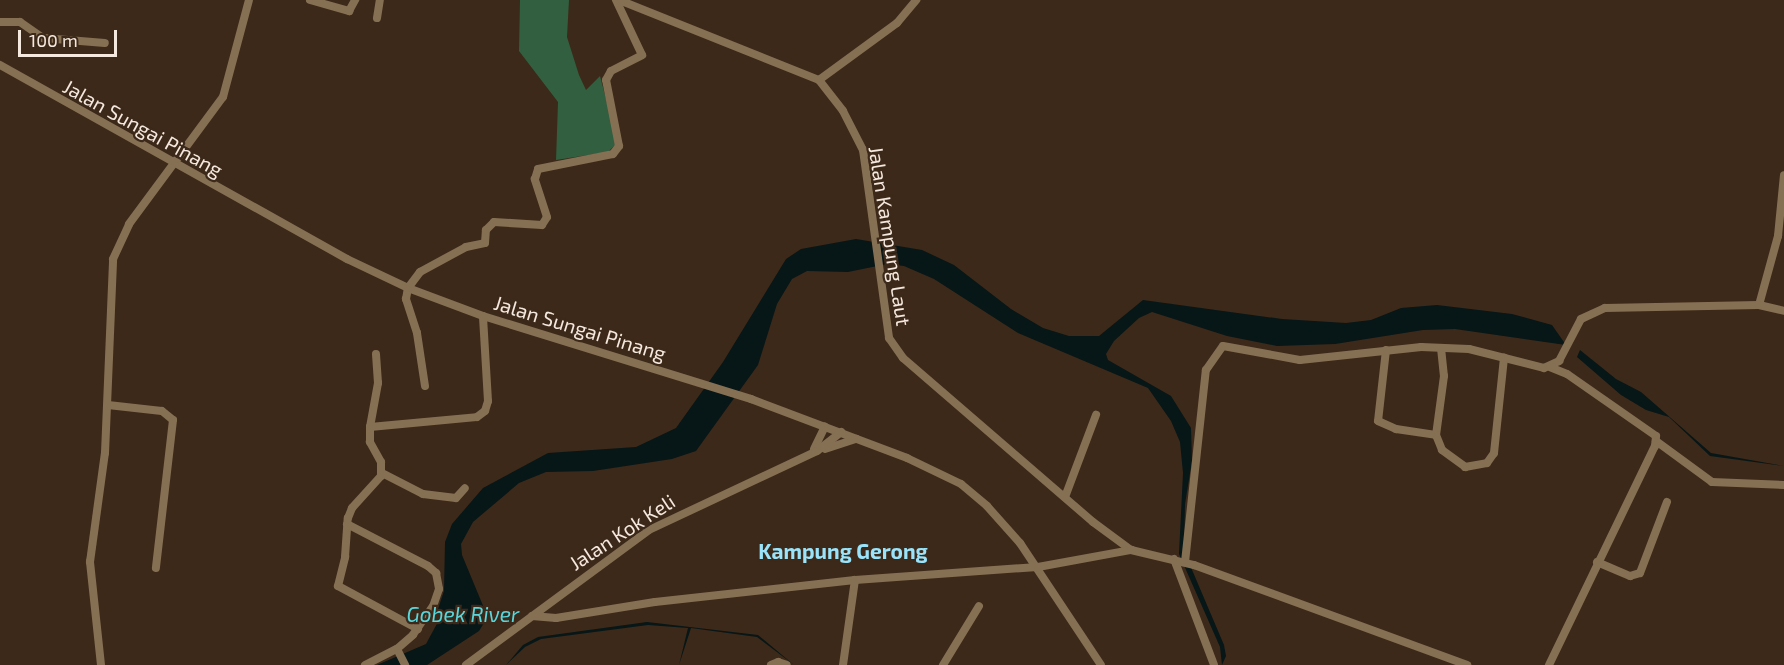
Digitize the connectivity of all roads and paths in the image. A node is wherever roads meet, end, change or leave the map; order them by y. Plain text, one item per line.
1 (249, 0) edge
2 (310, 0) edge
3 (355, 0) edge
4 (380, 0) edge
5 (617, 0) edge
6 (916, 0) edge
7 (377, 18) dead end
8 (0, 22) edge
9 (105, 43) dead end
10 (0, 65) edge
11 (819, 80) junction
12 (172, 163) junction
13 (1784, 175) edge
14 (408, 288) junction
15 (1759, 305) junction
16 (1784, 311) edge
17 (483, 316) junction
18 (1441, 348) junction
19 (1386, 350) junction
20 (376, 354) dead end
21 (1504, 358) junction
22 (1550, 367) junction
23 (425, 386) dead end
24 (108, 405) junction
25 (1096, 414) dead end
26 (825, 426) junction
27 (370, 427) junction
28 (841, 432) junction
29 (1436, 435) junction
30 (856, 439) junction
31 (1656, 441) junction
32 (813, 452) junction
33 (382, 473) junction
34 (1784, 485) edge
35 (465, 489) dead end
36 (1065, 498) junction
37 (1666, 502) dead end
38 (347, 524) junction
39 (1131, 550) junction
40 (1180, 560) junction
41 (1597, 562) junction
42 (1038, 567) junction
43 (156, 568) dead end
44 (855, 580) junction
45 (979, 606) dead end
46 (532, 616) junction
47 (418, 628) junction
48 (399, 652) junction
49 (101, 665) edge
50 (365, 665) edge
51 (405, 665) edge
52 (466, 665) edge
53 (771, 665) edge
54 (787, 665) edge
55 (843, 665) edge
56 (943, 665) edge
57 (1101, 665) edge
58 (1214, 665) edge
59 (1467, 665) edge
60 (1549, 665) edge

1 - 12 street
2 - 3 street
4 - 7 street
5 - 11 street
5 - 14 street
6 - 11 street
8 - 9 street
10 - 12 street, Jalan Sungai Pinang
11 - 36 street, Jalan Kampung Laut
12 - 14 street, Jalan Sungai Pinang
12 - 24 street
13 - 15 street
14 - 17 street, Jalan Sungai Pinang
14 - 23 street
15 - 16 street
15 - 22 street
17 - 26 street, Jalan Sungai Pinang
17 - 27 street
18 - 19 street
18 - 21 street
18 - 29 street
19 - 29 street
19 - 40 street
20 - 27 street
21 - 22 street
21 - 29 street
22 - 31 street
24 - 43 street
24 - 49 street
25 - 36 street
26 - 28 street, Jalan Sungai Pinang
26 - 32 street
27 - 33 street
28 - 30 street, Jalan Sungai Pinang
28 - 32 street, Jalan Kok Keli
30 - 32 street
30 - 42 street, Jalan Sungai Pinang
31 - 34 street
31 - 41 street
32 - 46 street, Jalan Kok Keli
33 - 35 street
33 - 38 street
36 - 39 street, Jalan Kampung Laut
37 - 41 street
38 - 47 street
38 - 47 street
39 - 40 street
39 - 42 street
40 - 58 street
40 - 59 street
41 - 60 street
42 - 44 street
42 - 57 street, Jalan Sungai Pinang
44 - 46 street
44 - 55 street
45 - 56 street
46 - 52 street, Jalan Kok Keli
47 - 48 street
48 - 50 street
48 - 51 street
53 - 54 street

